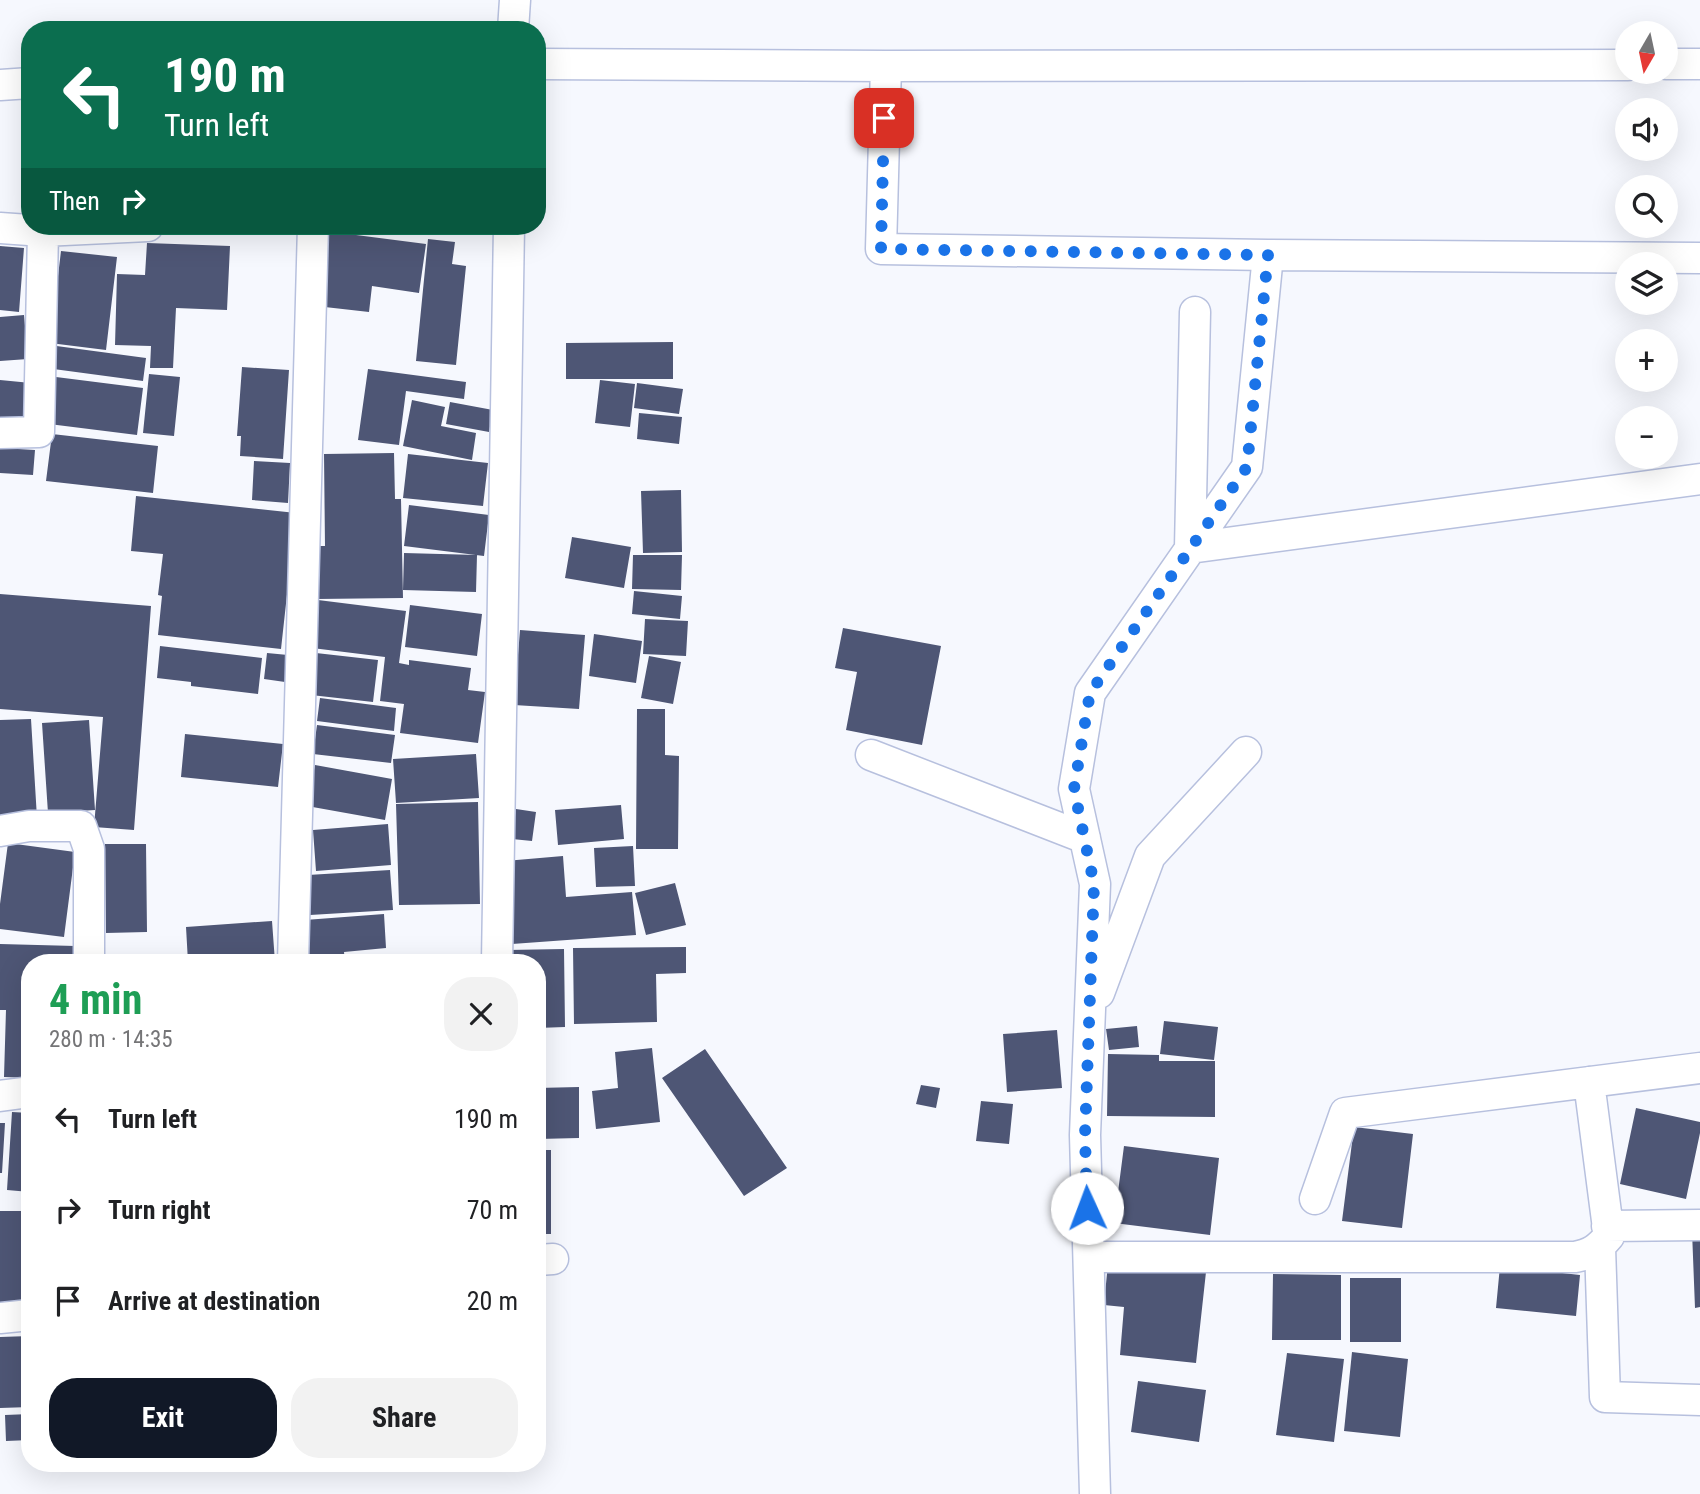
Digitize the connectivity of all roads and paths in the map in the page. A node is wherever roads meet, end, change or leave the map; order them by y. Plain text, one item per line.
1 (515, 0) edge
2 (514, 21) edge
3 (546, 64) edge
4 (1700, 64) edge
5 (1615, 65) edge
6 (1678, 65) edge
7 (886, 66) junction
8 (21, 84) edge
9 (0, 85) edge
10 (0, 228) edge
11 (21, 229) edge
12 (43, 235) edge
13 (313, 235) edge
14 (509, 235) edge
15 (1268, 255) junction
16 (1700, 258) edge
17 (1195, 312) dead end
18 (0, 433) edge
19 (1700, 479) edge
20 (1190, 548) junction
21 (1246, 752) dead end
22 (871, 755) dead end
23 (0, 831) edge
24 (1084, 838) junction
25 (89, 954) edge
26 (293, 954) edge
27 (497, 954) edge
28 (1090, 1016) junction
29 (1700, 1068) edge
30 (1589, 1082) junction
31 (21, 1093) edge
32 (0, 1096) edge
33 (1315, 1199) dead end
34 (1700, 1224) edge
35 (1603, 1236) junction
36 (1088, 1257) junction
37 (21, 1316) edge
38 (0, 1318) edge
39 (1700, 1400) edge
40 (1095, 1494) edge

1 - 2 street
3 - 7 street
4 - 6 street
5 - 7 street
7 - 15 street
8 - 9 street
10 - 11 street
12 - 18 street
13 - 26 street
14 - 27 street
15 - 16 street
15 - 20 street
17 - 20 street
19 - 20 street
20 - 24 street
21 - 28 street
22 - 24 street
23 - 25 street
24 - 28 street
28 - 36 street
29 - 30 street
30 - 33 street
30 - 35 street
31 - 32 street
34 - 35 street
35 - 36 street
35 - 39 street
36 - 40 street
37 - 38 street

